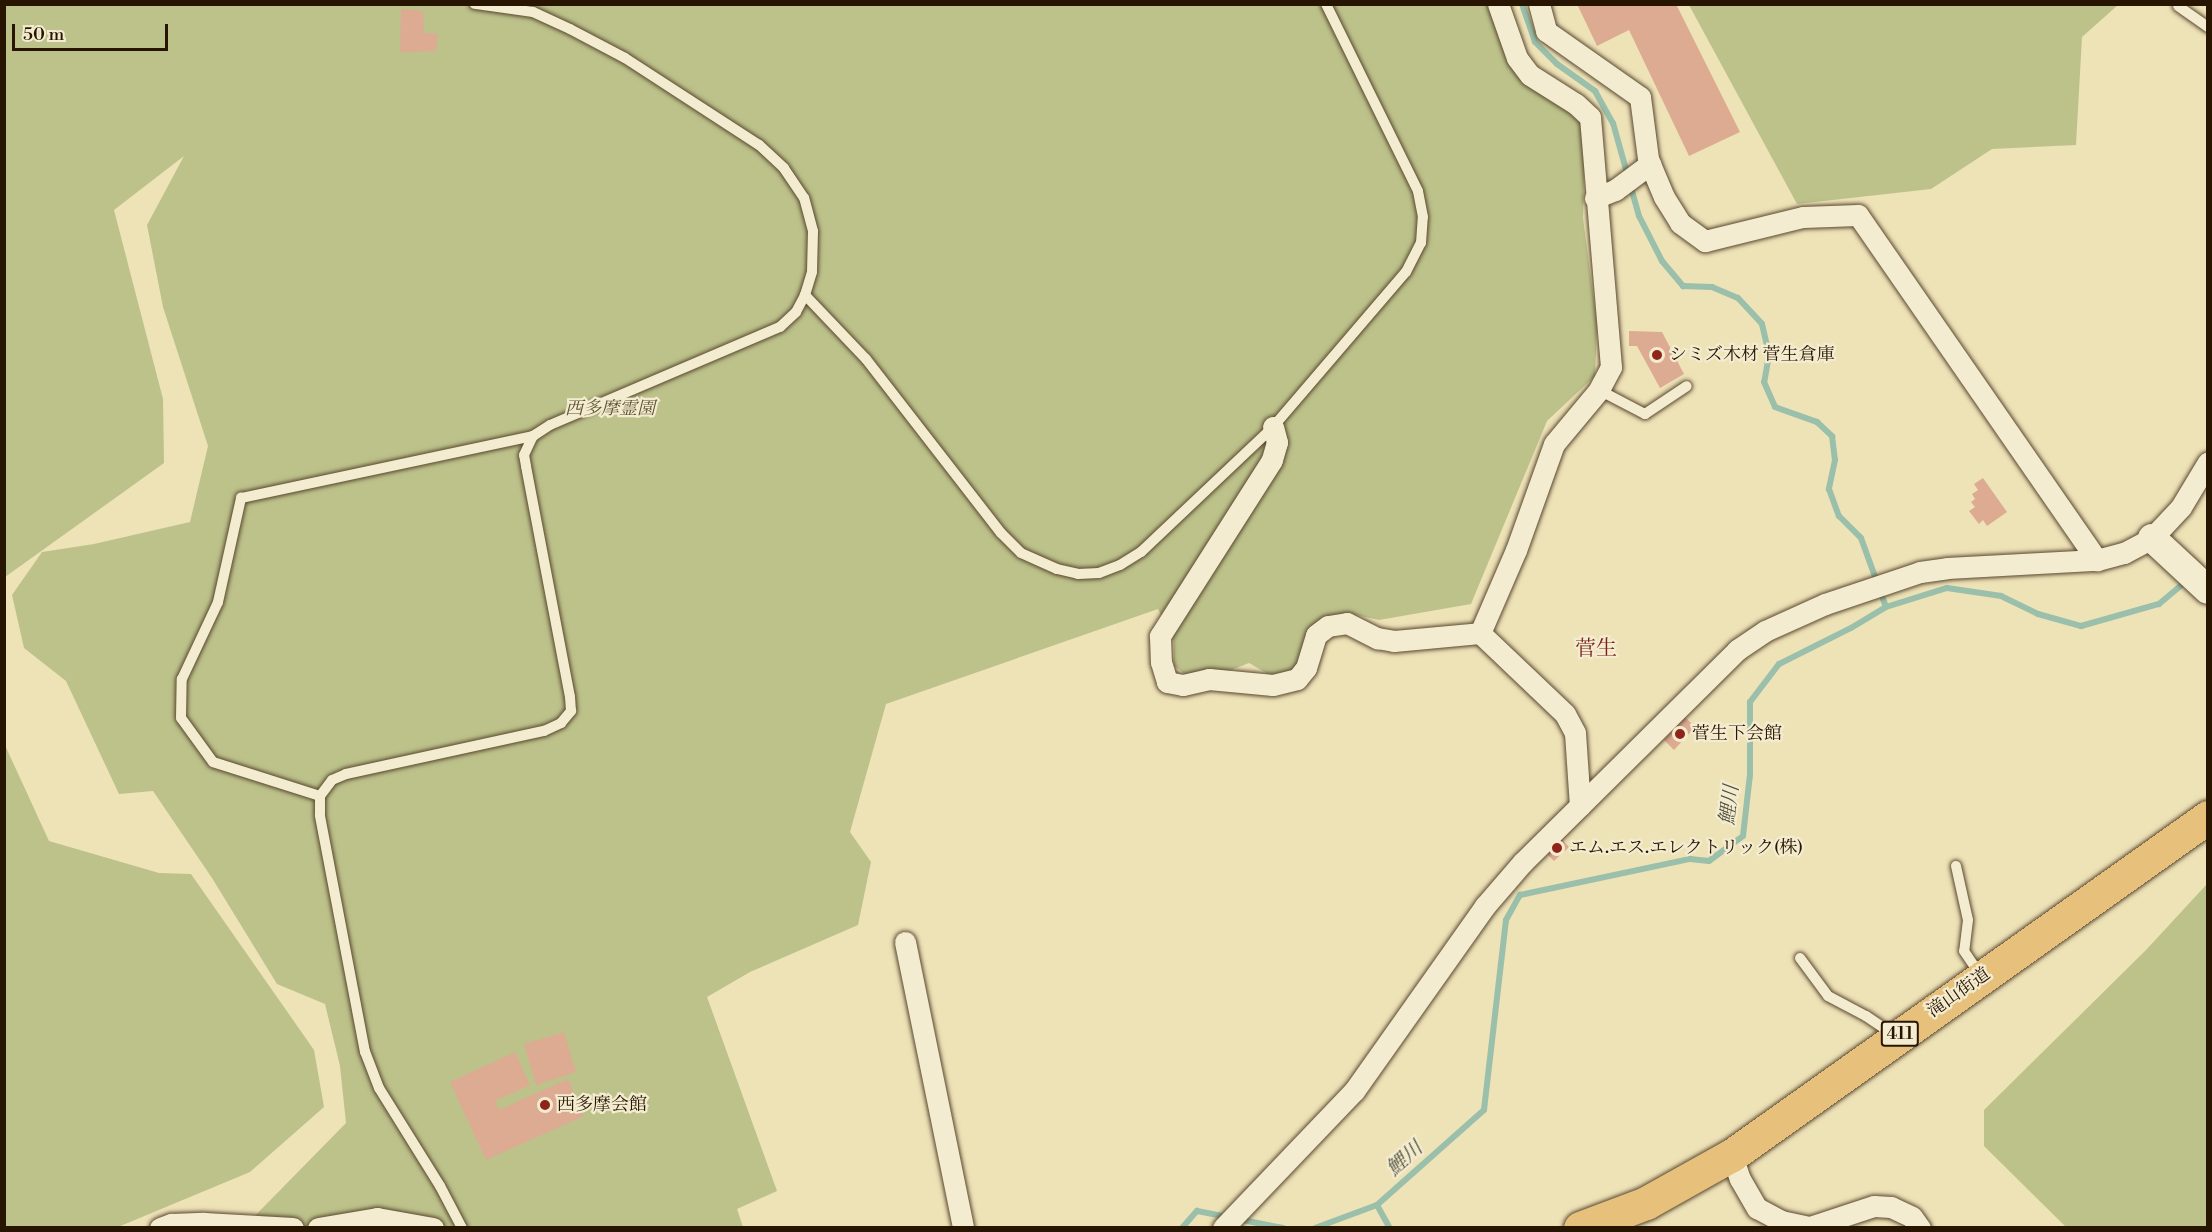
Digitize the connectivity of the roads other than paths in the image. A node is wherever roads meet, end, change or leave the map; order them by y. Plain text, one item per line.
1 (475, 4) edge
2 (1326, 4) edge
3 (1498, 4) edge
4 (1539, 4) edge
5 (2178, 6) edge
6 (2208, 27) edge
7 (1649, 164) junction
8 (1595, 198) junction
9 (805, 296) junction
10 (1687, 386) dead end
11 (1599, 390) junction
12 (1273, 427) junction
13 (533, 436) junction
14 (2208, 462) edge
15 (2160, 545) junction
16 (2097, 560) junction
17 (2208, 590) edge
18 (1480, 633) junction
19 (320, 796) junction
20 (1580, 806) junction
21 (2208, 817) edge
22 (1956, 867) dead end
23 (905, 942) dead end
24 (1800, 958) dead end
25 (1981, 978) junction
26 (1897, 1037) junction
27 (1732, 1155) junction
28 (160, 1227) edge
29 (293, 1227) edge
30 (318, 1227) edge
31 (433, 1227) edge
32 (462, 1227) edge
33 (963, 1227) edge
34 (1224, 1227) edge
35 (1580, 1227) edge
36 (1920, 1227) edge

1 - 9 lane
2 - 12 lane
3 - 8 street
4 - 7 street
5 - 6 lane
7 - 8 street
7 - 16 street
8 - 11 street
9 - 12 lane
9 - 13 lane
10 - 11 lane
11 - 18 street
12 - 18 street
13 - 19 lane
13 - 19 lane
14 - 15 street
15 - 16 street
15 - 17 street
16 - 20 street
18 - 20 street
19 - 32 lane
20 - 34 street
21 - 25 highway, 滝山街道 / 411
22 - 25 lane
23 - 33 street
24 - 26 lane
25 - 26 highway, 滝山街道 / 411
26 - 27 highway, 滝山街道 / 411
27 - 35 highway, 滝山街道 / 411
27 - 36 street
28 - 29 street
30 - 31 street

